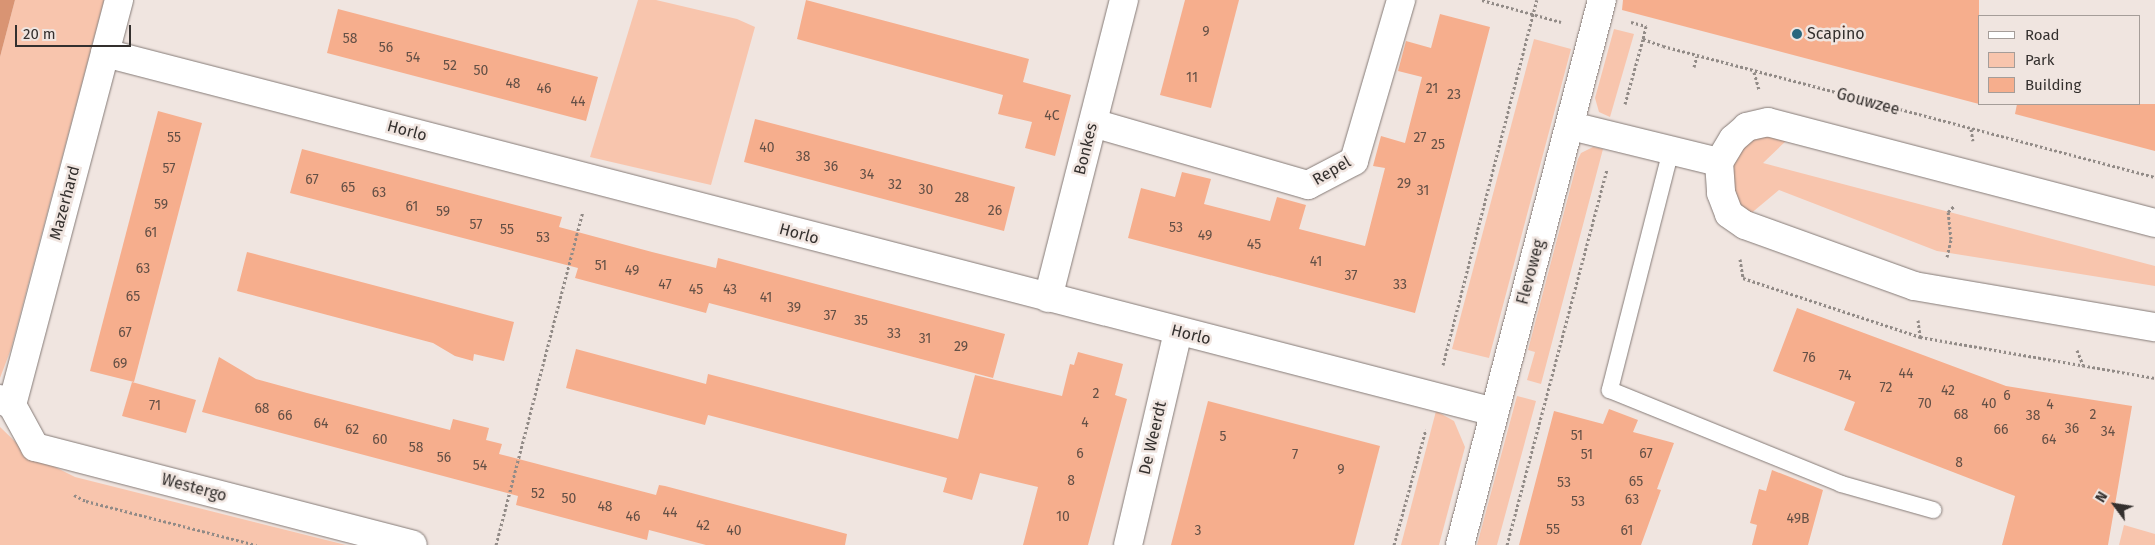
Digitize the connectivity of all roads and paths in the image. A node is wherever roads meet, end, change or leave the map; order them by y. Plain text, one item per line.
1 (118, 0) edge
2 (1124, 0) edge
3 (1401, 0) edge
4 (1482, 0) edge
5 (1538, 0) edge
6 (1534, 14) junction
7 (1598, 15) edge
8 (1643, 40) junction
9 (105, 53) junction
10 (1697, 56) junction
11 (1694, 67) dead end
12 (1093, 123) junction
13 (1570, 126) junction
14 (1971, 129) junction
15 (1616, 137) junction
16 (1671, 150) junction
17 (1719, 162) junction
18 (1978, 177) junction
19 (2155, 177) edge
20 (592, 180) junction
21 (2155, 223) edge
22 (1914, 286) junction
23 (1048, 298) junction
24 (2155, 327) edge
25 (1178, 332) junction
26 (1920, 337) dead end
27 (1435, 396) junction
28 (6, 402) edge
29 (1494, 412) junction
30 (1933, 510) dead end
31 (413, 545) edge
32 (496, 545) edge
33 (1128, 545) edge
34 (1394, 545) edge
35 (1460, 545) edge
36 (1507, 545) edge

1 - 9 street, Mazerhard
2 - 12 street, Bonkes
3 - 12 street, Repel
4 - 6 path
5 - 6 path
6 - 7 path
6 - 27 path
7 - 8 path
7 - 13 street, Flevoweg
8 - 10 path, Gouwzee
8 - 15 path
9 - 20 street, Horlo
9 - 28 street, Mazerhard
10 - 11 path
10 - 14 path, Gouwzee
12 - 23 street, Bonkes
13 - 15 street
13 - 29 street, Flevoweg
14 - 18 path
14 - 19 path, Gouwzee
15 - 16 street
15 - 36 path
16 - 17 street
16 - 30 lane
17 - 18 street
17 - 22 street
18 - 21 street
18 - 22 path
20 - 23 street, Horlo
20 - 32 path
22 - 24 street
22 - 26 path
23 - 25 street, Horlo
25 - 27 street, Horlo
25 - 33 street, De Weerdt
27 - 29 street, Horlo
27 - 34 path
28 - 31 street, Westergo
29 - 35 street, Flevoweg

